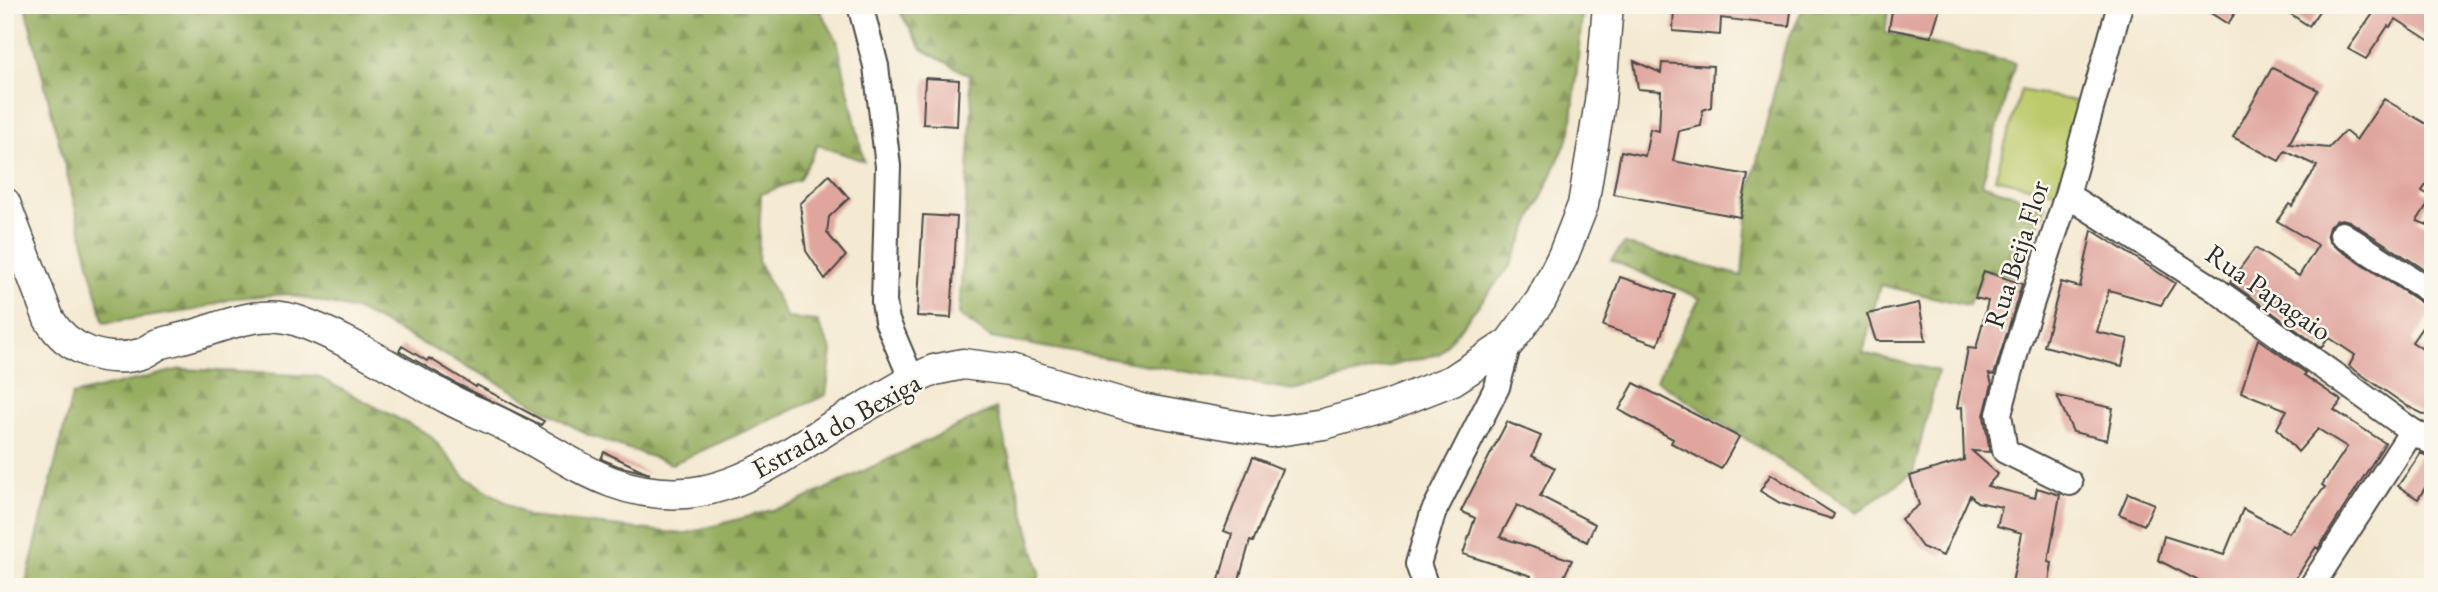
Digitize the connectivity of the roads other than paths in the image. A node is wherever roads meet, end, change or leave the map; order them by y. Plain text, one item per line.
1 (860, 5) edge
2 (1608, 5) edge
3 (2120, 5) edge
4 (2067, 195) junction
5 (5, 203) edge
6 (2342, 234) dead end
7 (2433, 293) edge
8 (1509, 343) junction
9 (912, 380) junction
10 (2422, 437) edge
11 (2070, 483) dead end
12 (1426, 587) edge
13 (2311, 587) edge

1 - 9 street
2 - 8 street, Estrada do Bexiga
3 - 4 street, Rua Beija Flor
4 - 10 street, Rua Papagaio
4 - 11 street, Rua Beija Flor
5 - 9 street, Estrada do Bexiga
6 - 7 street
8 - 9 street, Estrada do Bexiga
8 - 12 street
10 - 13 street

